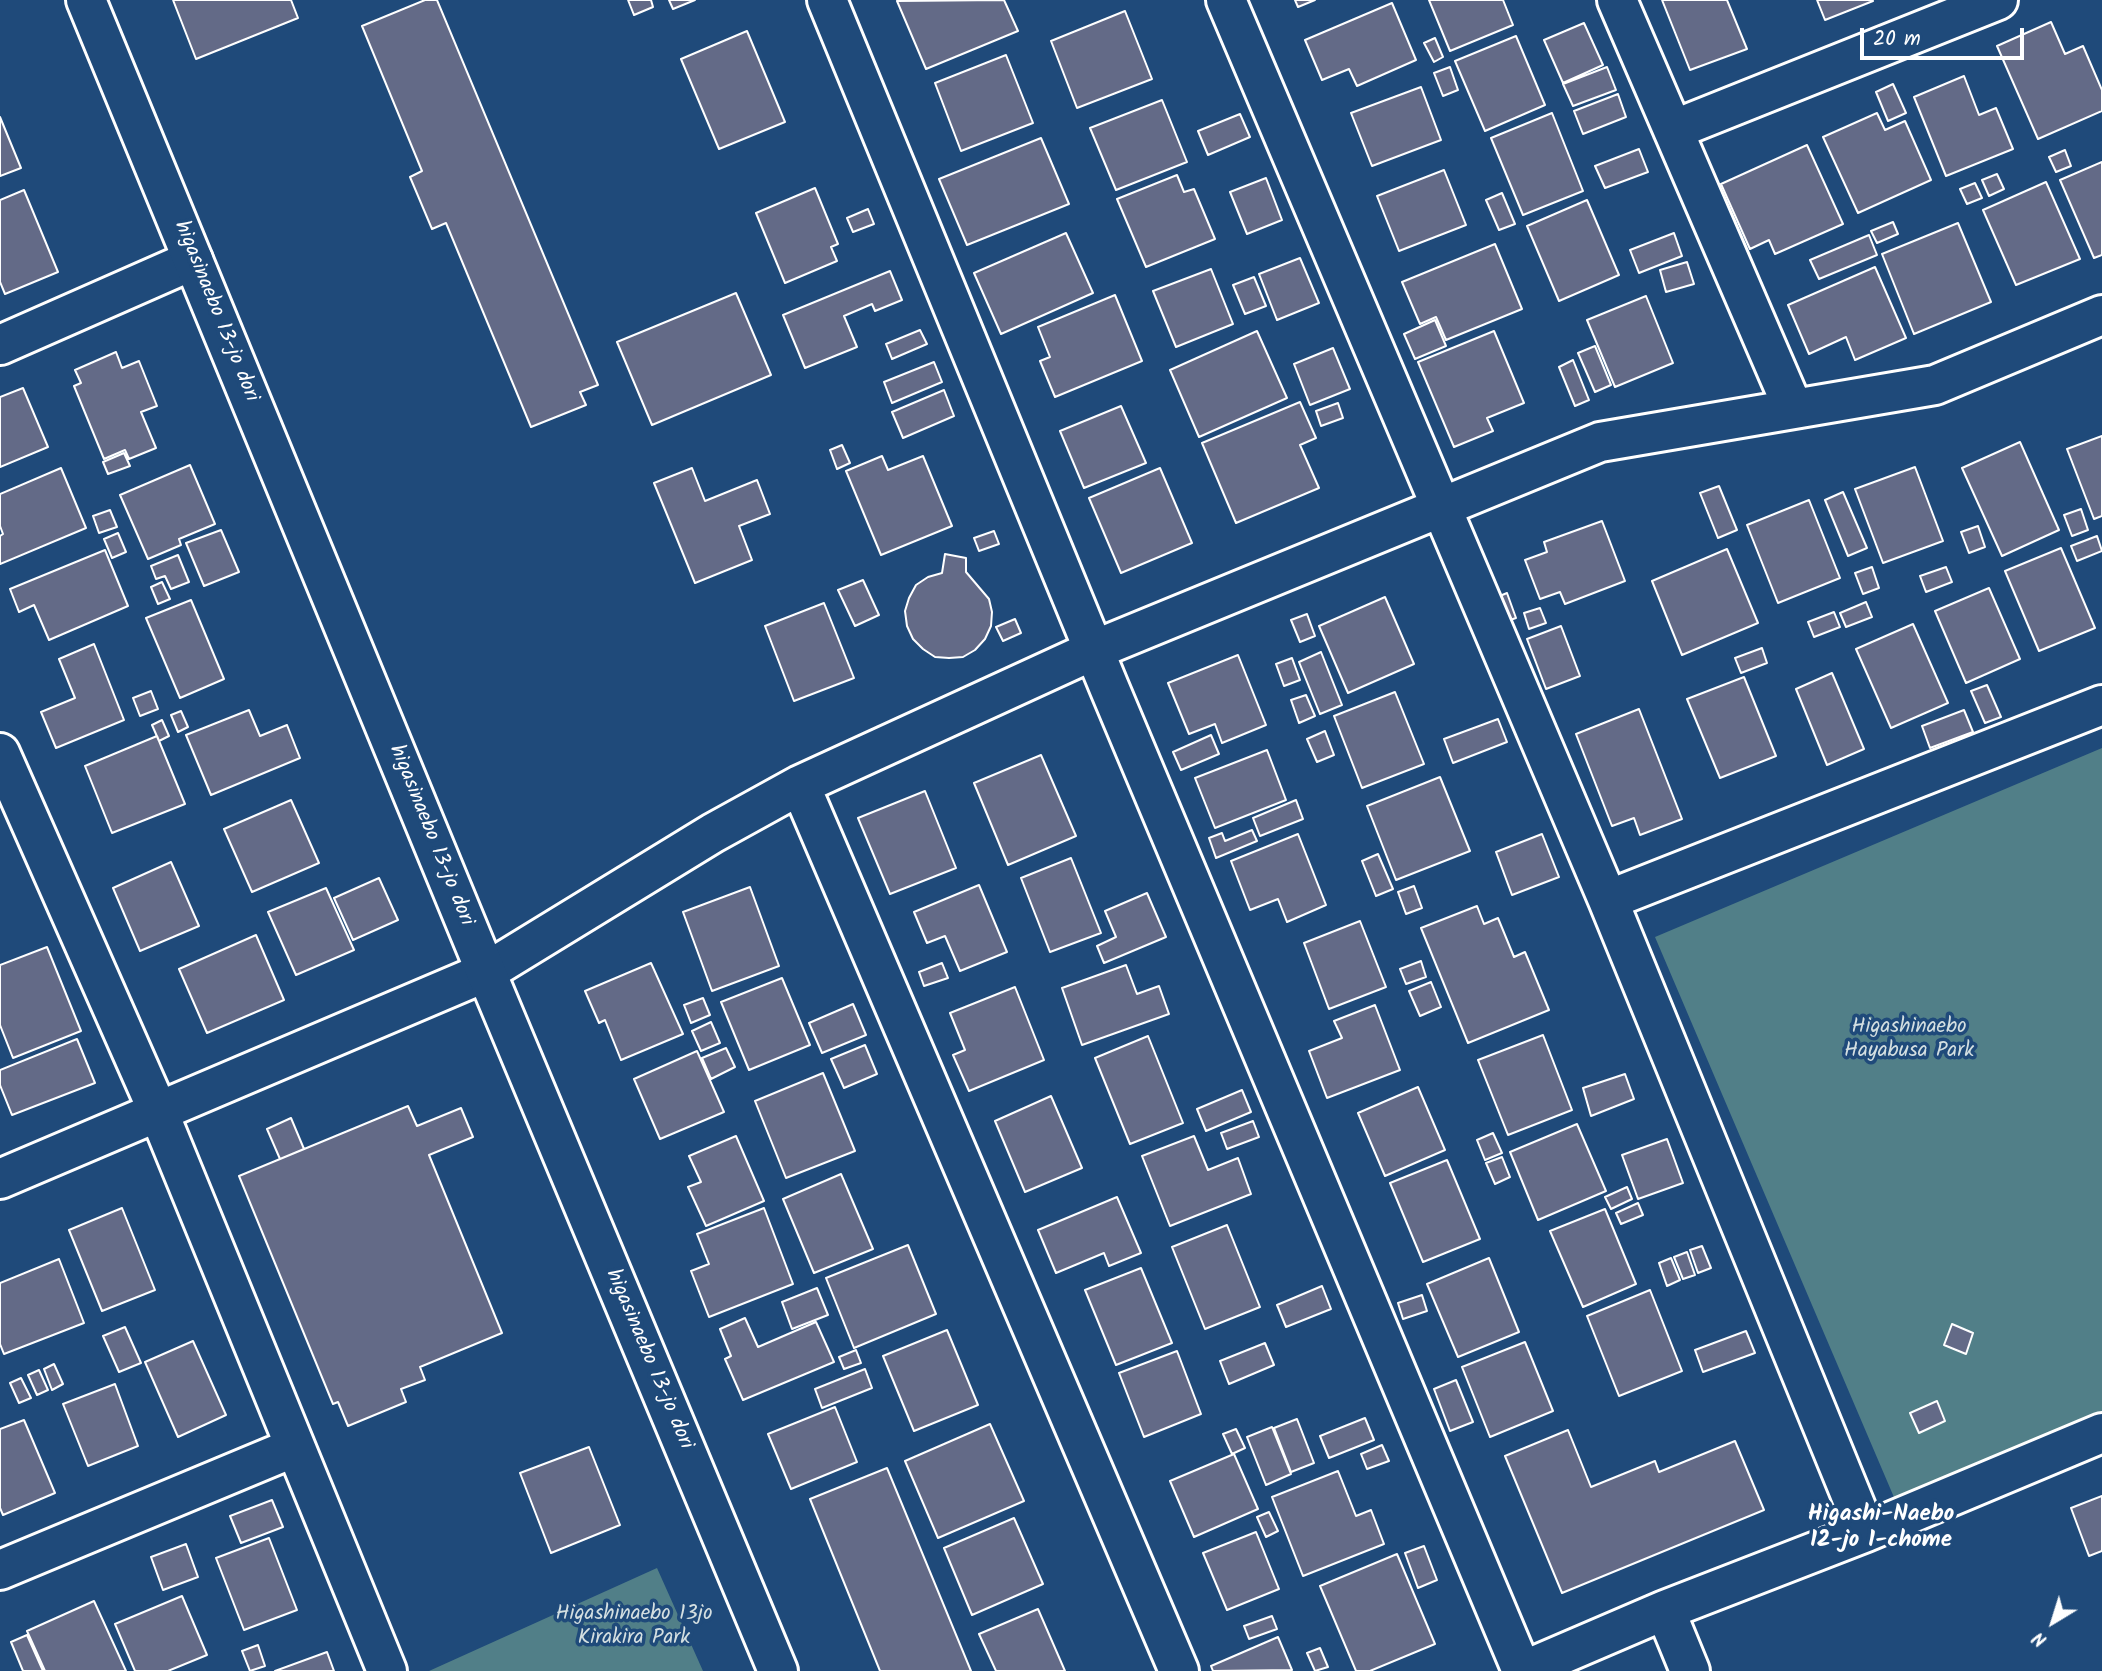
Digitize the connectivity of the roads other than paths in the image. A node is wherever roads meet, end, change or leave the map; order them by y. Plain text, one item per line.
1 (86, 0) edge
2 (827, 0) edge
3 (1226, 0) edge
4 (1617, 0) edge
5 (1982, 3) edge
6 (1672, 130) junction
7 (193, 260) junction
8 (2102, 315) edge
9 (0, 345) edge
10 (1793, 408) junction
11 (1441, 508) junction
12 (1094, 650) junction
13 (2102, 705) edge
14 (0, 755) edge
15 (800, 785) junction
16 (1608, 900) junction
17 (486, 972) junction
18 (158, 1111) junction
19 (0, 1179) edge
20 (2102, 1433) edge
21 (295, 1447) junction
22 (1866, 1532) junction
23 (0, 1570) edge
24 (1665, 1610) junction
25 (387, 1671) edge
26 (778, 1671) edge
27 (1178, 1671) edge
28 (1523, 1671) edge
29 (1690, 1671) edge

1 - 7 street, higasinaebo 13-jo dori
2 - 12 street
3 - 11 street
4 - 6 street
5 - 6 street
6 - 10 street
7 - 9 street
7 - 17 street, higasinaebo 13-jo dori
8 - 10 street
10 - 11 street
11 - 12 street
11 - 16 street
12 - 15 street
12 - 28 street
13 - 16 street
14 - 18 street
15 - 17 street
15 - 27 street
16 - 22 street
17 - 18 street
17 - 26 street, higasinaebo 13-jo dori
18 - 19 street
18 - 21 street
20 - 22 street
21 - 23 street
21 - 25 street
22 - 24 street
24 - 28 street
24 - 29 street

